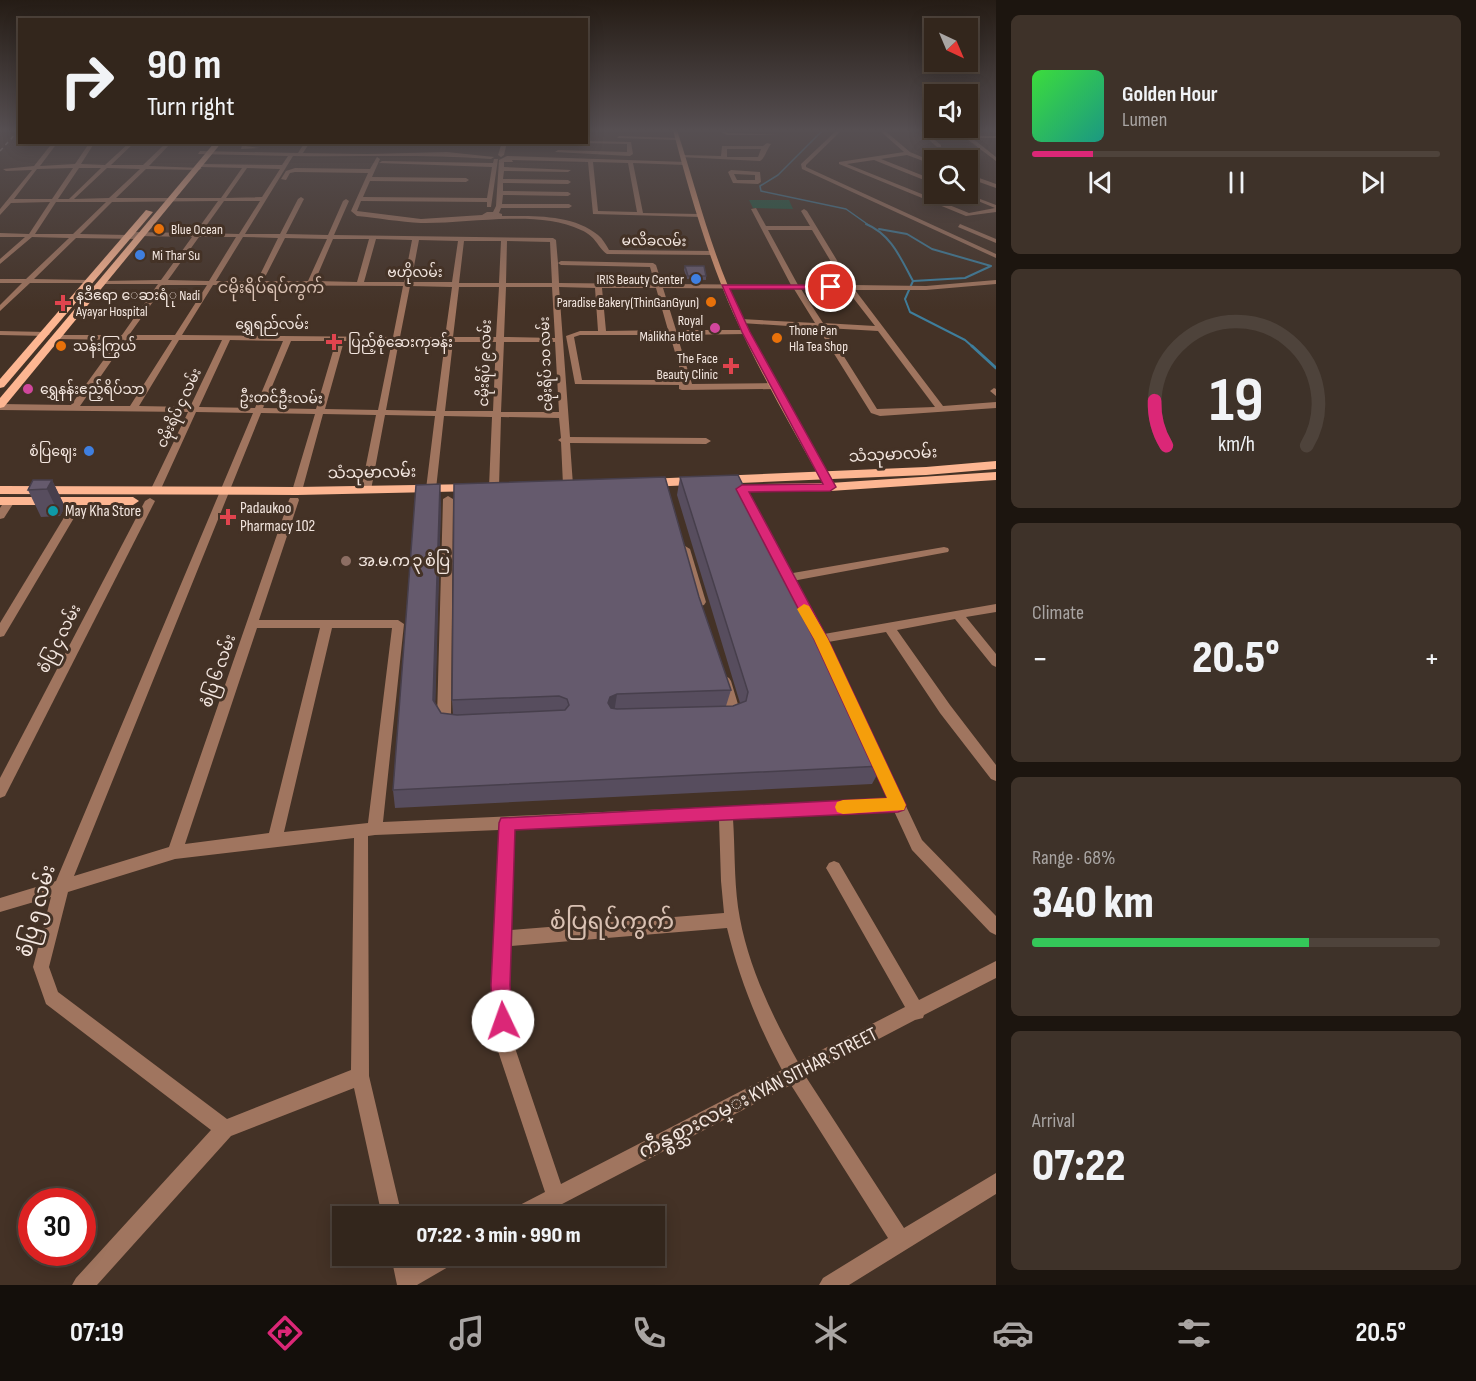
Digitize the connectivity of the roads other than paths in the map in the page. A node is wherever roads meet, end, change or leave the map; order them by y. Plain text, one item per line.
1 (19, 190) edge
2 (60, 190) edge
3 (80, 190) edge
4 (122, 190) edge
5 (168, 190) edge
6 (179, 190) edge
7 (229, 190) edge
8 (268, 190) edge
9 (365, 190) edge
10 (491, 190) edge
11 (500, 190) edge
12 (568, 190) edge
13 (593, 190) edge
14 (636, 190) edge
15 (692, 190) edge
16 (852, 190) edge
17 (907, 190) edge
18 (500, 193) junction
19 (568, 194) junction
20 (71, 198) junction
21 (54, 199) junction
22 (113, 199) junction
23 (160, 199) junction
24 (171, 199) junction
25 (223, 199) junction
26 (262, 199) junction
27 (301, 199) dead end
28 (361, 199) junction
29 (489, 200) junction
30 (978, 200) edge
31 (10, 201) junction
32 (346, 201) dead end
33 (499, 206) junction
34 (568, 207) junction
35 (996, 208) edge
36 (754, 209) dead end
37 (804, 211) dead end
38 (0, 213) edge
39 (496, 214) junction
40 (641, 214) junction
41 (699, 216) junction
42 (483, 217) junction
43 (569, 218) dead end
44 (960, 226) dead end
45 (764, 228) junction
46 (814, 228) junction
47 (198, 234) junction
48 (31, 235) junction
49 (239, 235) junction
50 (0, 236) edge
51 (75, 236) junction
52 (128, 236) junction
53 (142, 236) junction
54 (282, 236) junction
55 (330, 236) junction
56 (374, 237) junction
57 (416, 238) junction
58 (461, 239) junction
59 (504, 239) junction
60 (996, 241) edge
61 (610, 250) junction
62 (711, 251) junction
63 (996, 256) edge
64 (0, 262) edge
65 (561, 262) dead end
66 (609, 263) junction
67 (0, 281) edge
68 (28, 282) junction
69 (90, 282) junction
70 (104, 282) junction
71 (996, 282) edge
72 (164, 283) junction
73 (210, 283) junction
74 (259, 284) junction
75 (310, 284) junction
76 (360, 284) junction
77 (407, 284) junction
78 (985, 284) junction
79 (456, 285) junction
80 (502, 285) junction
81 (556, 285) junction
82 (598, 286) junction
83 (613, 286) junction
84 (659, 286) junction
85 (725, 286) junction
86 (796, 287) junction
87 (849, 287) junction
88 (996, 290) edge
89 (0, 309) edge
90 (64, 312) junction
91 (79, 312) junction
92 (741, 321) junction
93 (820, 326) junction
94 (880, 329) junction
95 (673, 331) junction
96 (746, 332) junction
97 (0, 333) edge
98 (602, 333) junction
99 (46, 334) junction
100 (58, 337) junction
101 (124, 337) junction
102 (177, 338) junction
103 (227, 338) junction
104 (288, 338) junction
105 (341, 338) junction
106 (396, 339) junction
107 (450, 339) junction
108 (500, 339) junction
109 (558, 340) junction
110 (0, 385) edge
111 (688, 385) junction
112 (775, 386) junction
113 (561, 387) junction
114 (996, 405) edge
115 (0, 406) edge
116 (940, 408) junction
117 (74, 409) junction
118 (132, 410) junction
119 (193, 410) junction
120 (259, 411) junction
121 (320, 412) junction
122 (380, 412) junction
123 (441, 413) junction
124 (497, 414) junction
125 (562, 415) junction
126 (563, 440) junction
127 (706, 441) dead end
128 (996, 465) edge
129 (824, 476) junction
130 (996, 476) edge
131 (830, 487) junction
132 (568, 489) edge
133 (0, 490) edge
134 (366, 490) junction
135 (502, 490) joint
136 (438, 494) junction
137 (152, 496) junction
138 (223, 496) junction
139 (296, 496) junction
140 (5, 501) edge
141 (79, 501) junction
142 (0, 516) edge
143 (682, 539) edge
144 (944, 550) dead end
145 (996, 608) edge
146 (703, 615) edge
147 (958, 615) junction
148 (253, 624) junction
149 (327, 624) junction
150 (889, 627) junction
151 (0, 633) edge
152 (821, 639) junction
153 (996, 662) edge
154 (722, 670) edge
155 (716, 718) edge
156 (860, 722) edge
157 (469, 725) edge
158 (869, 743) edge
159 (996, 775) edge
160 (0, 792) edge
161 (898, 805) junction
162 (726, 813) junction
163 (507, 823) junction
164 (368, 830) junction
165 (276, 839) junction
166 (175, 852) junction
167 (834, 867) dead end
168 (61, 888) junction
169 (0, 905) edge
170 (733, 920) junction
171 (996, 927) edge
172 (502, 939) junction
173 (996, 969) edge
174 (917, 1012) junction
175 (795, 1074) junction
176 (360, 1076) junction
177 (225, 1129) junction
178 (996, 1183) edge
179 (556, 1197) junction
180 (390, 1206) edge
181 (538, 1206) edge
182 (902, 1242) junction
183 (403, 1266) edge
184 (432, 1266) edge
185 (406, 1282) edge
186 (82, 1285) edge
187 (830, 1285) edge

1 - 31 street
2 - 21 street
3 - 20 street
4 - 22 street
5 - 23 main road
6 - 24 main road
7 - 25 street
8 - 26 street
9 - 28 street
10 - 29 street
11 - 18 street
12 - 19 street
13 - 40 street
14 - 40 street
15 - 41 main road
16 - 63 street
17 - 35 street
18 - 19 street
18 - 33 street
19 - 34 street
20 - 21 street
20 - 22 street
21 - 31 street
21 - 48 street
22 - 23 street
22 - 51 street
23 - 24 street
23 - 52 main road
24 - 25 street
24 - 53 main road
25 - 26 street
25 - 47 street
26 - 49 street
27 - 54 street
28 - 29 street
28 - 42 street, မလိခလမ်း
29 - 39 street
30 - 35 street
31 - 38 street
32 - 55 street
33 - 34 street
33 - 39 street
34 - 43 street
36 - 45 street
37 - 46 street
39 - 42 street, မလိခလမ်း
39 - 42 street
39 - 61 street, မလိခလမ်း
40 - 41 street
41 - 62 main road
44 - 60 street
45 - 46 street
45 - 86 street
46 - 87 street
47 - 49 street
47 - 53 street
47 - 72 street
48 - 50 street
48 - 51 street
48 - 64 street
49 - 54 street
49 - 73 street
51 - 52 street
51 - 68 street
52 - 53 street
52 - 69 main road
53 - 70 main road
54 - 55 street
54 - 74 street
55 - 56 street
55 - 75 street
56 - 57 street
56 - 76 street
57 - 58 street
57 - 77 street
58 - 59 street
58 - 79 street
59 - 80 street, ငမိုးရိပ် ၉ လမ်း
59 - 81 street, ငမိုးရိပ် ၁၀ လမ်း
61 - 62 street, မလိခလမ်း
61 - 66 street
62 - 85 main road
65 - 66 street
66 - 83 street
66 - 84 street
67 - 68 street
68 - 69 street
68 - 89 street
69 - 70 main road
69 - 90 main road
70 - 72 street, ဗဟိုလမ်း
70 - 91 main road
71 - 78 street, ဗဟိုလမ်း
72 - 73 street, ဗဟိုလမ်း
72 - 101 street
73 - 74 street, ဗဟိုလမ်း
73 - 102 street
74 - 75 street, ဗဟိုလမ်း
75 - 76 street, ဗဟိုလမ်း
76 - 77 street, ဗဟိုလမ်း
77 - 79 street, ဗဟိုလမ်း
77 - 106 street
78 - 87 street, ဗဟိုလမ်း
78 - 88 street
79 - 80 street, ဗဟိုလမ်း
79 - 107 street
80 - 81 street, ဗဟိုလမ်း
80 - 108 street, ငမိုးရိပ် ၉ လမ်း
81 - 82 street, ဗဟိုလမ်း
81 - 109 street, ငမိုးရိပ် ၁၀ လမ်း
82 - 83 street, ဗဟိုလမ်း
82 - 98 street
83 - 84 street, ဗဟိုလမ်း
84 - 85 street, ဗဟိုလမ်း
84 - 95 street
85 - 86 street, ဗဟိုလမ်း
85 - 92 main road
86 - 87 street, ဗဟိုလမ်း
86 - 93 street
87 - 94 street
90 - 91 main road
90 - 99 main road
91 - 100 main road
92 - 93 street
92 - 96 main road
93 - 94 street
93 - 116 street
94 - 116 street
95 - 96 street
95 - 98 street
95 - 111 street
96 - 112 main road
97 - 99 street
98 - 111 street
99 - 110 main road
100 - 101 street, ရွှေရည်လမ်း
100 - 115 main road
101 - 102 street, ရွှေရည်လမ်း
101 - 117 street
102 - 103 street, ရွှေရည်လမ်း
102 - 118 street
103 - 104 street, ရွှေရည်လမ်း
103 - 119 street, ငမိုးရိပ် ၄ လမ်း
104 - 105 street, ရွှေရည်လမ်း
104 - 120 street, စံပြ ၅ လမ်း
105 - 106 street, ရွှေရည်လမ်း
105 - 121 street, စံပြ ၆ လမ်း
106 - 107 street, ရွှေရည်လမ်း
106 - 122 street
107 - 108 street, ရွှေရည်လမ်း
107 - 123 street
108 - 109 street, ရွှေရည်လမ်း
108 - 124 street, ငမိုးရိပ် ၉ လမ်း
109 - 113 street, ငမိုးရိပ် ၁၀ လမ်း
111 - 112 street
111 - 113 street
112 - 129 main road
113 - 125 street, ငမိုးရိပ် ၁၀ လမ်း
114 - 116 street
115 - 117 street, ဦးတင်ဦးလမ်း
117 - 118 street, ဦးတင်ဦးလမ်း
118 - 119 street, ဦးတင်ဦးလမ်း
119 - 120 street, ဦးတင်ဦးလမ်း
119 - 137 street, ငမိုးရိပ် ၄ လမ်း
120 - 121 street, ဦးတင်ဦးလမ်း
120 - 138 street, စံပြ ၅ လမ်း
121 - 122 street, ဦးတင်ဦးလမ်း
121 - 139 street, စံပြ ၆ လမ်း
122 - 123 street, ဦးတင်ဦးလမ်း
122 - 134 street
123 - 124 street, ဦးတင်ဦးလမ်း
123 - 136 street
124 - 125 street, ဦးတင်ဦးလမ်း
124 - 135 street, ငမိုးရိပ် ၉ လမ်း
125 - 126 street, ငမိုးရိပ် ၁၀ လမ်း
126 - 127 street
126 - 132 street, ငမိုးရိပ် ၁၀ လမ်း
128 - 129 main road, သံသုမာလမ်း
129 - 131 main road
129 - 131 main road, သံသုမာလမ်း
130 - 131 main road, သံသုမာလမ်း
133 - 137 main road, သံသုမာလမ်း
134 - 136 main road, သံသုမာလမ်း
134 - 139 main road, သံသုမာလမ်း
135 - 136 main road, သံသုမာလမ်း
136 - 139 main road, သံသုမာလမ်း
136 - 157 street
137 - 138 main road, သံသုမာလမ်း
137 - 141 main road, သံသုမာလမ်း
137 - 160 street, စံပြ ၄ လမ်း
138 - 139 main road, သံသုမာလမ်း
138 - 168 street, စံပြ ၅ လမ်း
139 - 148 street, စံပြ ၆ လမ်း
140 - 141 main road, သံသုမာလမ်း
140 - 142 street
141 - 151 street
143 - 146 street
144 - 152 street
145 - 147 street
147 - 150 street
147 - 153 street
148 - 149 street
148 - 166 street, စံပြ ၆ လမ်း
149 - 164 street
149 - 165 street
150 - 152 street
150 - 159 street
152 - 156 street
154 - 155 street
158 - 161 street
161 - 162 street
161 - 171 street
162 - 163 street
162 - 170 street
163 - 164 street
163 - 172 street
164 - 165 street
164 - 176 street
165 - 166 street
166 - 168 street
167 - 174 street
168 - 169 street
168 - 177 street, စံပြ ၅ လမ်း
170 - 172 street
170 - 175 street
172 - 179 street
173 - 174 street, ကဵန္စစ္သားလမ္း KYAN SITHAR STREET
174 - 175 street, ကဵန္စစ္သားလမ္း KYAN SITHAR STREET
175 - 179 street, ကဵန္စစ္သားလမ္း KYAN SITHAR STREET
175 - 182 street
176 - 177 street
176 - 180 street
177 - 186 street
178 - 182 street
179 - 181 street, ကဵန္စစ္သားလမ္း KYAN SITHAR STREET
182 - 187 street
183 - 185 street
184 - 185 street

